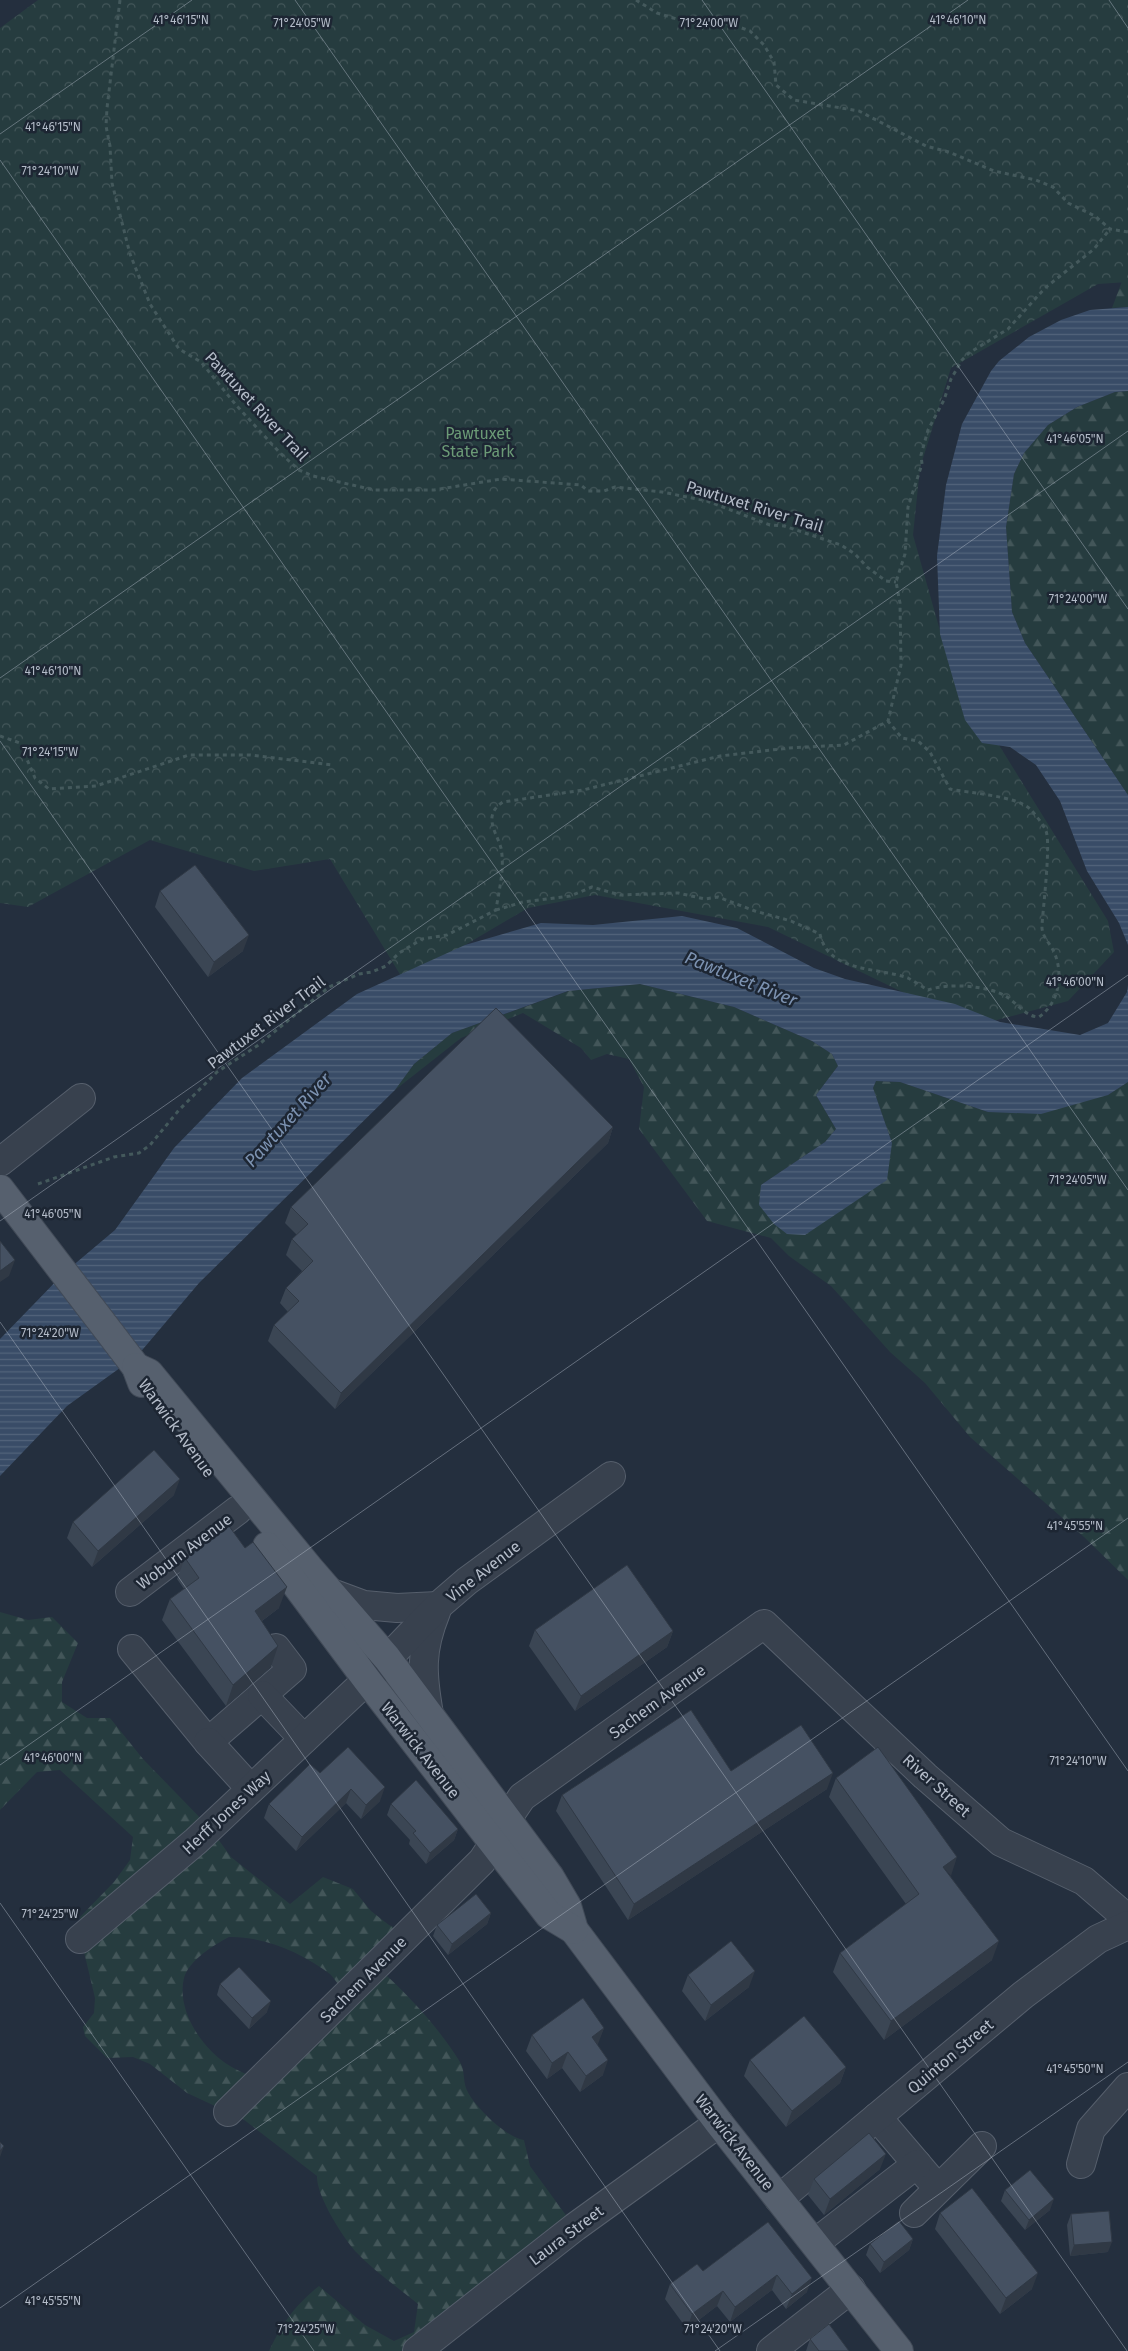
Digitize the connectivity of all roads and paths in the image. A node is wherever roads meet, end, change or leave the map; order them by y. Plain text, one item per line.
1 (120, 0) edge
2 (636, 0) edge
3 (1110, 229) junction
4 (1128, 232) edge
5 (896, 582) junction
6 (888, 721) junction
7 (0, 736) edge
8 (333, 765) dead end
9 (496, 910) junction
10 (81, 1098) dead end
11 (0, 1162) edge
12 (38, 1184) dead end
13 (0, 1189) edge
14 (134, 1364) junction
15 (610, 1476) dead end
16 (238, 1510) junction
17 (130, 1592) dead end
18 (329, 1592) junction
19 (438, 1606) junction
20 (764, 1624) joint
21 (276, 1648) edge
22 (132, 1649) dead end
23 (387, 1658) junction
24 (367, 1680) junction
25 (262, 1695) junction
26 (429, 1714) junction
27 (304, 1739) junction
28 (208, 1742) junction
29 (251, 1789) junction
30 (500, 1831) junction
31 (1128, 1919) edge
32 (1128, 1925) edge
33 (80, 1939) dead end
34 (1128, 2087) edge
35 (228, 2112) dead end
36 (877, 2117) junction
37 (719, 2123) junction
38 (982, 2146) dead end
39 (917, 2164) junction
40 (1081, 2164) dead end
41 (938, 2189) junction
42 (779, 2199) junction
43 (914, 2213) dead end
44 (815, 2243) junction
45 (852, 2289) junction
46 (417, 2351) edge
47 (771, 2351) edge
48 (899, 2351) edge

1 - 5 path, Pawtuxet River Trail
2 - 3 path
3 - 4 path
3 - 5 path
5 - 6 path
6 - 9 path
6 - 9 path, Pawtuxet River Trail
7 - 8 path
9 - 12 path, Pawtuxet River Trail
10 - 11 street
13 - 14 main road
14 - 16 main road, Warwick Avenue
14 - 18 main road, Warwick Avenue
15 - 19 street, Vine Avenue
16 - 17 street, Woburn Avenue
16 - 24 main road, Warwick Avenue
18 - 19 street
18 - 23 main road, Warwick Avenue
19 - 23 street, Vine Avenue
19 - 26 street
20 - 30 street, Sachem Avenue
20 - 31 street, River Street
21 - 25 street
22 - 28 street
23 - 24 street, Vine Avenue
23 - 26 main road, Warwick Avenue
24 - 27 street, Herff Jones Way
24 - 30 main road, Warwick Avenue
25 - 27 street
25 - 28 street
26 - 30 main road, Warwick Avenue
27 - 29 street, Herff Jones Way
28 - 29 street
29 - 33 street, Herff Jones Way
30 - 35 street, Sachem Avenue
30 - 37 main road, Warwick Avenue
32 - 36 street, Quinton Street
34 - 40 street
36 - 39 street
36 - 42 street, Quinton Street
37 - 42 main road, Warwick Avenue
37 - 46 street, Laura Street
38 - 41 street
39 - 41 street
39 - 44 street
41 - 43 street
42 - 44 main road, Warwick Avenue
44 - 45 main road, Warwick Avenue
45 - 47 street
45 - 48 main road, Warwick Avenue

